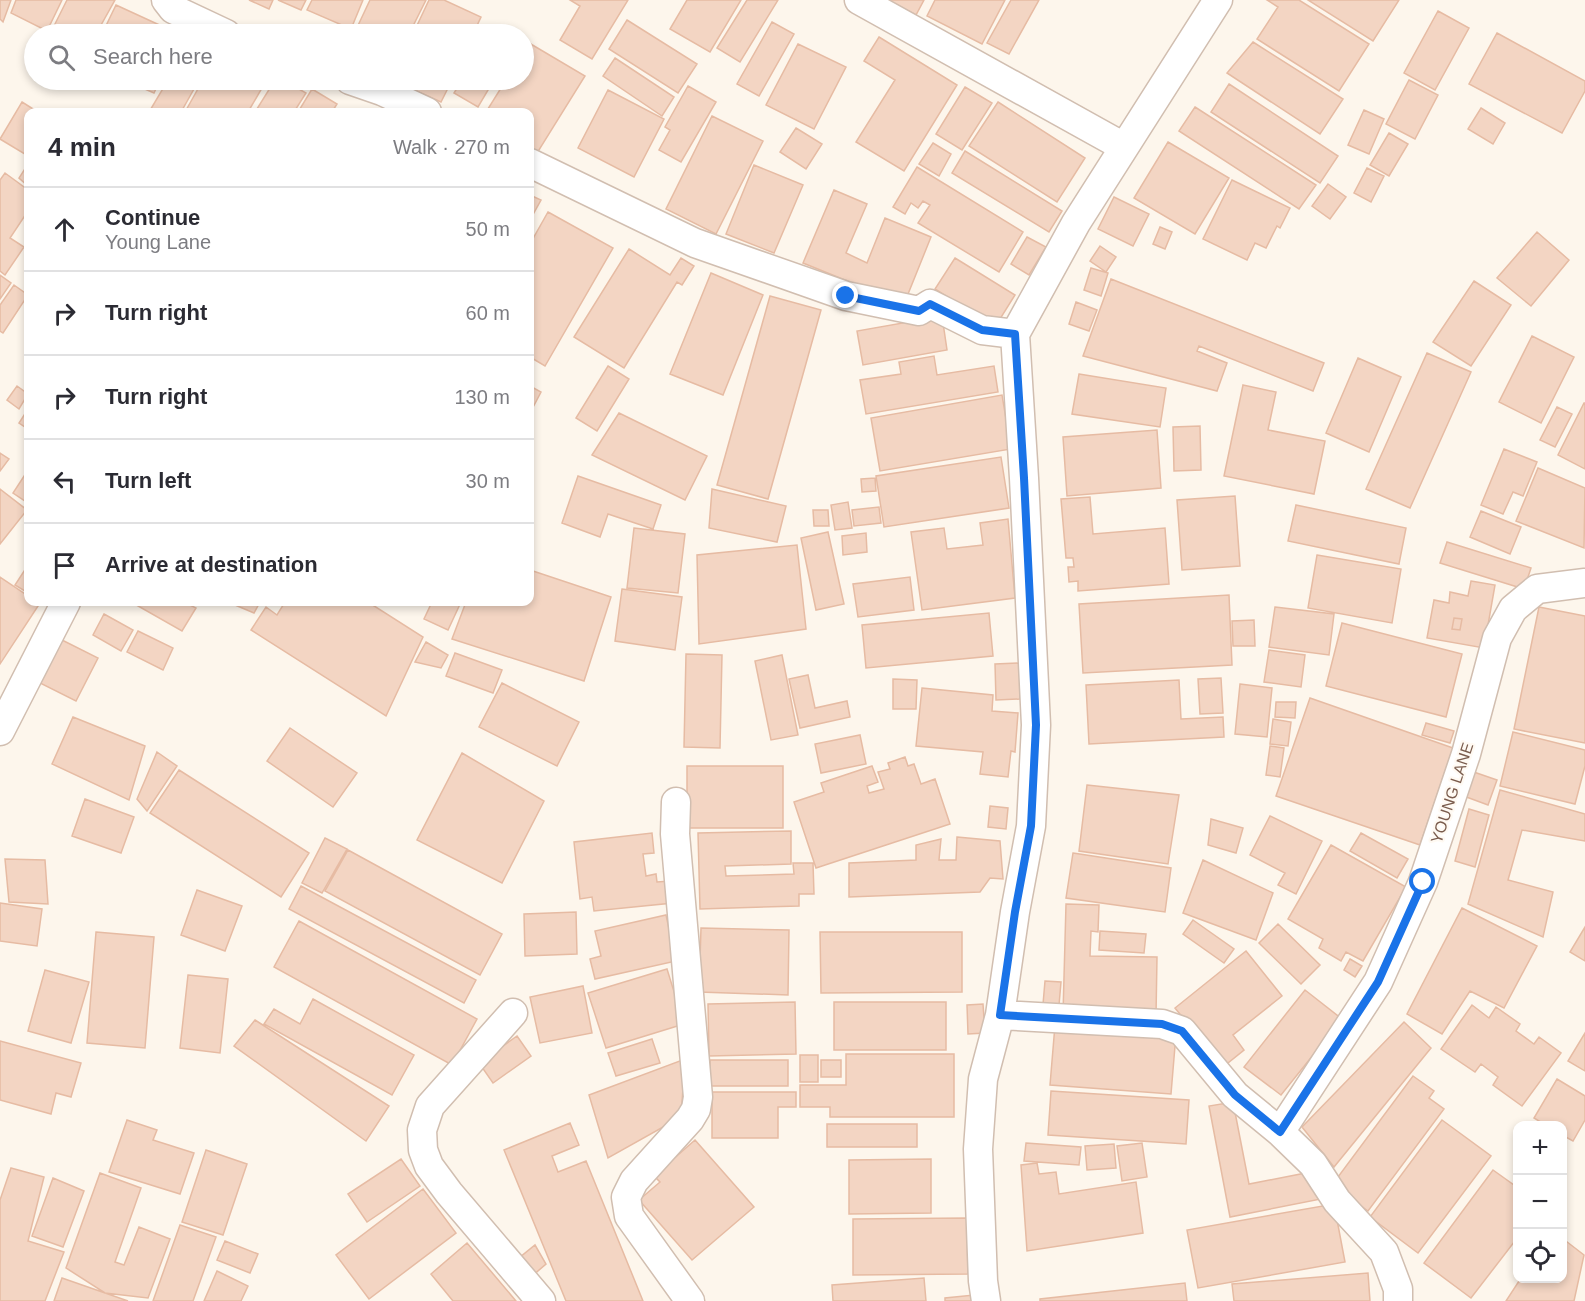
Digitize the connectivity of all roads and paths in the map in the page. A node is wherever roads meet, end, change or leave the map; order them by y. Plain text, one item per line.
1 (166, 0) edge
2 (859, 0) edge
3 (1218, 0) edge
4 (204, 24) edge
5 (361, 90) edge
6 (375, 102) edge
7 (406, 108) edge
8 (1124, 147) junction
9 (534, 164) edge
10 (1015, 334) junction
11 (1585, 583) edge
12 (64, 606) edge
13 (0, 731) edge
14 (676, 802) dead end
15 (513, 1013) dead end
16 (1000, 1015) junction
17 (1280, 1132) junction
18 (541, 1301) edge
19 (690, 1301) edge
20 (986, 1301) edge
21 (1398, 1301) edge

1 - 4 street
2 - 8 street
3 - 8 street
5 - 6 street
6 - 7 street
8 - 10 street
9 - 10 street
10 - 16 street
11 - 17 street, YOUNG LANE
12 - 13 street
14 - 19 street
15 - 18 street
16 - 17 street
16 - 20 street
17 - 21 street

